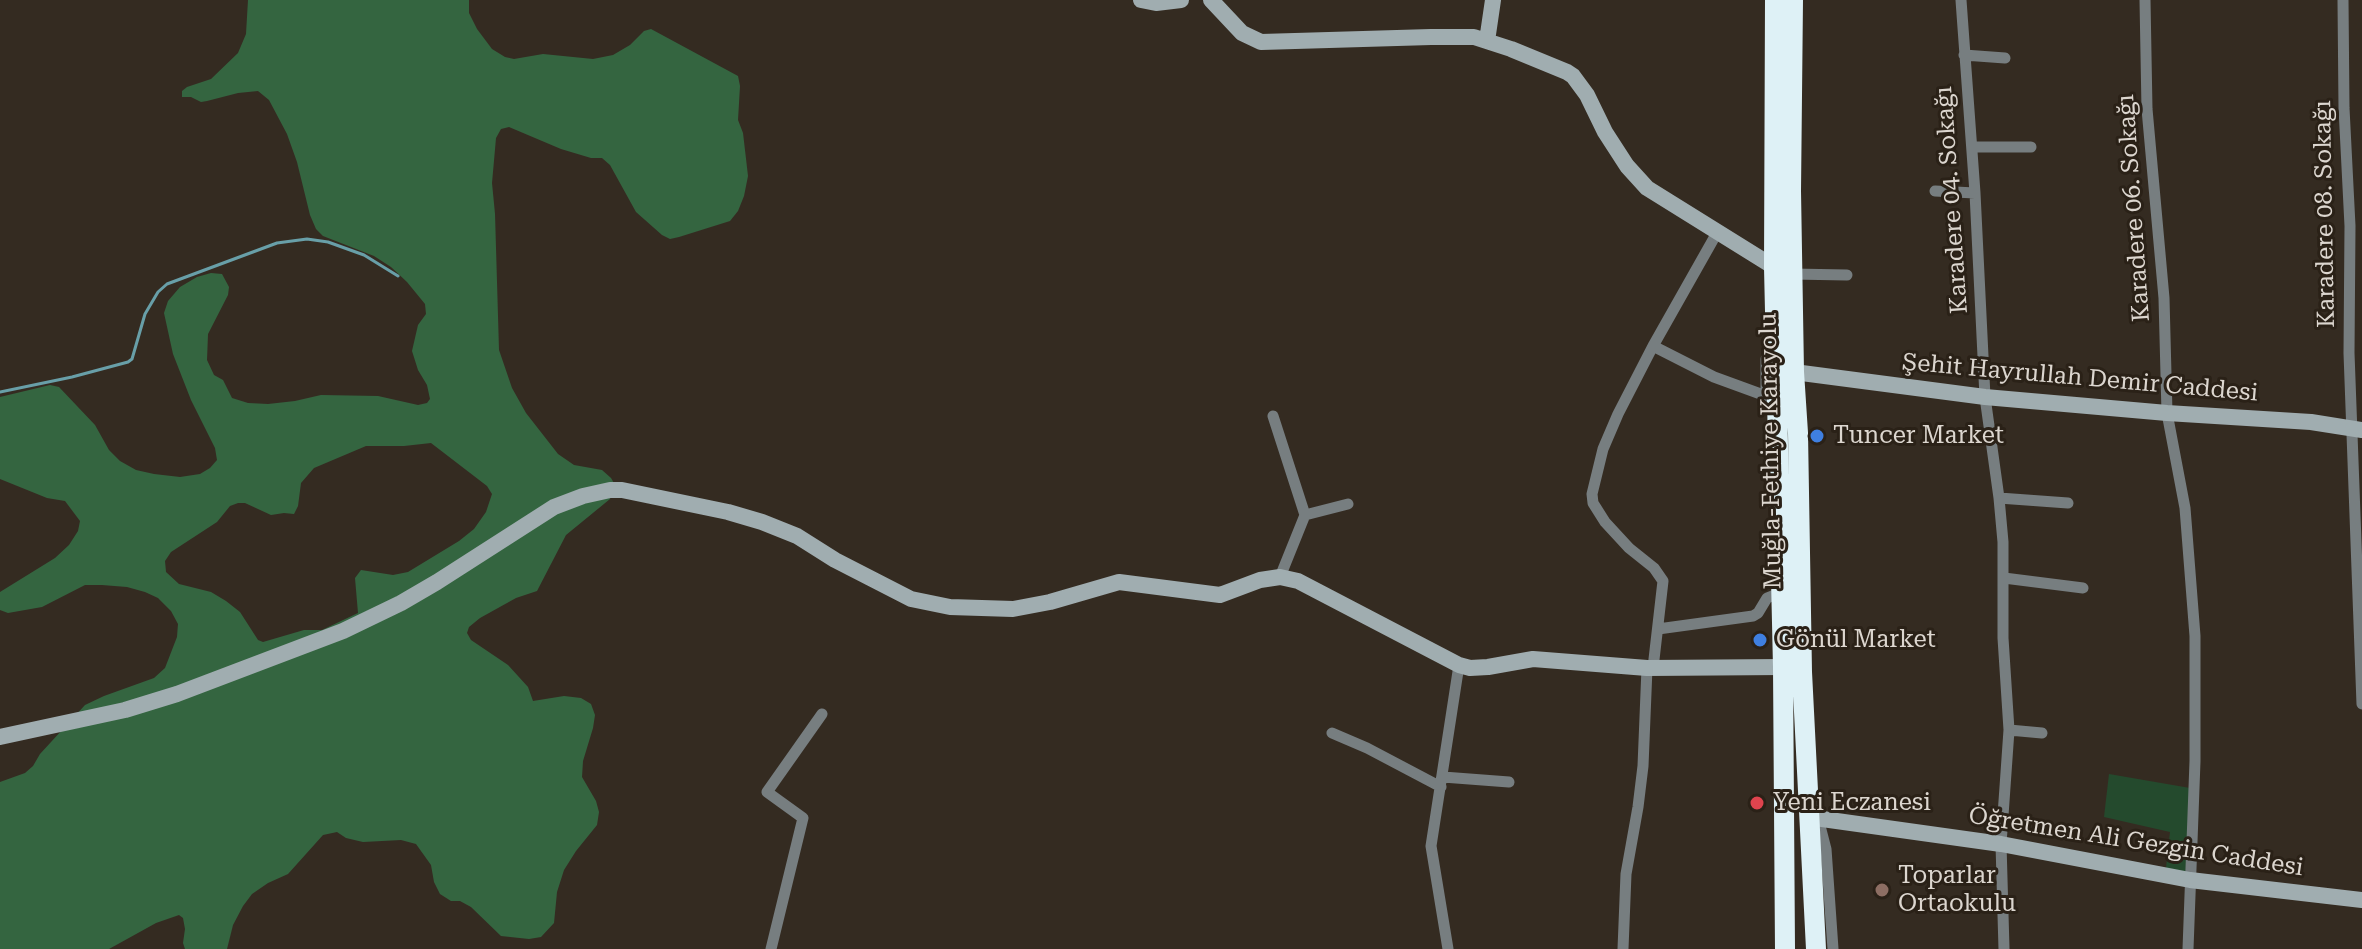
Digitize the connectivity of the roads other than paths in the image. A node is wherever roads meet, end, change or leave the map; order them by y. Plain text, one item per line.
1 (1141, 0) edge
2 (1181, 0) edge
3 (1211, 0) edge
4 (1493, 0) edge
5 (1775, 0) edge
6 (1793, 0) edge
7 (1961, 0) edge
8 (2145, 0) edge
9 (2343, 0) edge
10 (1487, 41) junction
11 (1964, 55) junction
12 (2005, 58) dead end
13 (1973, 147) junction
14 (2031, 147) dead end
15 (1935, 191) dead end
16 (1975, 193) junction
17 (2356, 201) edge
18 (1718, 231) junction
19 (1778, 268) junction
20 (1847, 275) dead end
21 (1653, 346) junction
22 (1794, 372) junction
23 (1985, 397) junction
24 (1772, 398) junction
25 (2167, 413) junction
26 (1273, 416) dead end
27 (2357, 429) edge
28 (1999, 498) junction
29 (2068, 503) dead end
30 (1348, 504) dead end
31 (1305, 515) junction
32 (2004, 575) junction
33 (2049, 576) dead end
34 (1280, 577) junction
35 (2083, 588) dead end
36 (1782, 592) junction
37 (1658, 629) junction
38 (2361, 656) edge
39 (1459, 665) junction
40 (1783, 667) junction
41 (1650, 668) junction
42 (2362, 704) edge
43 (822, 714) dead end
44 (2009, 730) junction
45 (1332, 733) dead end
46 (2042, 733) dead end
47 (0, 737) edge
48 (1442, 782) junction
49 (1509, 782) dead end
50 (1813, 817) junction
51 (2001, 844) junction
52 (2190, 880) junction
53 (2362, 900) edge
54 (771, 949) edge
55 (1448, 949) edge
56 (1623, 949) edge
57 (1785, 949) edge
58 (1816, 949) edge
59 (1833, 949) edge
60 (2004, 949) edge
61 (2188, 949) edge

1 - 2 street
3 - 10 street
4 - 10 street
5 - 19 highway, Muğla-Fethiye Karayolu
6 - 19 highway, Muğla-Fethiye Karayolu
7 - 11 street, Karadere 04. Sokağı
8 - 25 street, Karadere 06. Sokağı
9 - 17 street, Karadere 08. Sokağı
10 - 18 street
11 - 12 street
11 - 13 street, Karadere 04. Sokağı
13 - 14 street
13 - 16 street, Karadere 04. Sokağı
15 - 16 street
16 - 23 street, Karadere 04. Sokağı
17 - 27 street, Karadere 08. Sokağı
18 - 19 street
18 - 21 street
19 - 20 street
19 - 22 highway, Muğla-Fethiye Karayolu
19 - 24 highway, Muğla-Fethiye Karayolu
21 - 24 street
21 - 37 street
22 - 23 street, Şehit Hayrullah Demir Caddesi
22 - 50 highway, Muğla-Fethiye Karayolu
23 - 25 street, Şehit Hayrullah Demir Caddesi
23 - 28 street, Karadere 04. Sokağı
24 - 36 highway, Muğla-Fethiye Karayolu
25 - 27 street, Şehit Hayrullah Demir Caddesi
25 - 52 street, Karadere 06. Sokağı
26 - 31 street
27 - 38 street, Karadere 08. Sokağı
28 - 29 street
28 - 32 street, Karadere 04. Sokağı
30 - 31 street
31 - 34 street
32 - 33 street
32 - 35 street
32 - 44 street, Karadere 04. Sokağı
34 - 39 street
34 - 47 street
36 - 37 street
36 - 40 highway, Muğla-Fethiye Karayolu
37 - 41 street
38 - 42 street, Karadere 08. Sokağı
39 - 41 street
39 - 48 street
40 - 41 street
40 - 57 highway, Muğla-Fethiye Karayolu
41 - 56 street
43 - 54 street
44 - 46 street
44 - 51 street, Karadere 04. Sokağı
45 - 48 street
48 - 49 street
48 - 55 street
50 - 51 street, Öğretmen Ali Gezgin Caddesi
50 - 58 highway, Muğla-Fethiye Karayolu
50 - 59 street
51 - 52 street, Öğretmen Ali Gezgin Caddesi
51 - 60 street, Karadere 04. Sokağı
52 - 53 street, Öğretmen Ali Gezgin Caddesi
52 - 61 street, Karadere 06. Sokağı

